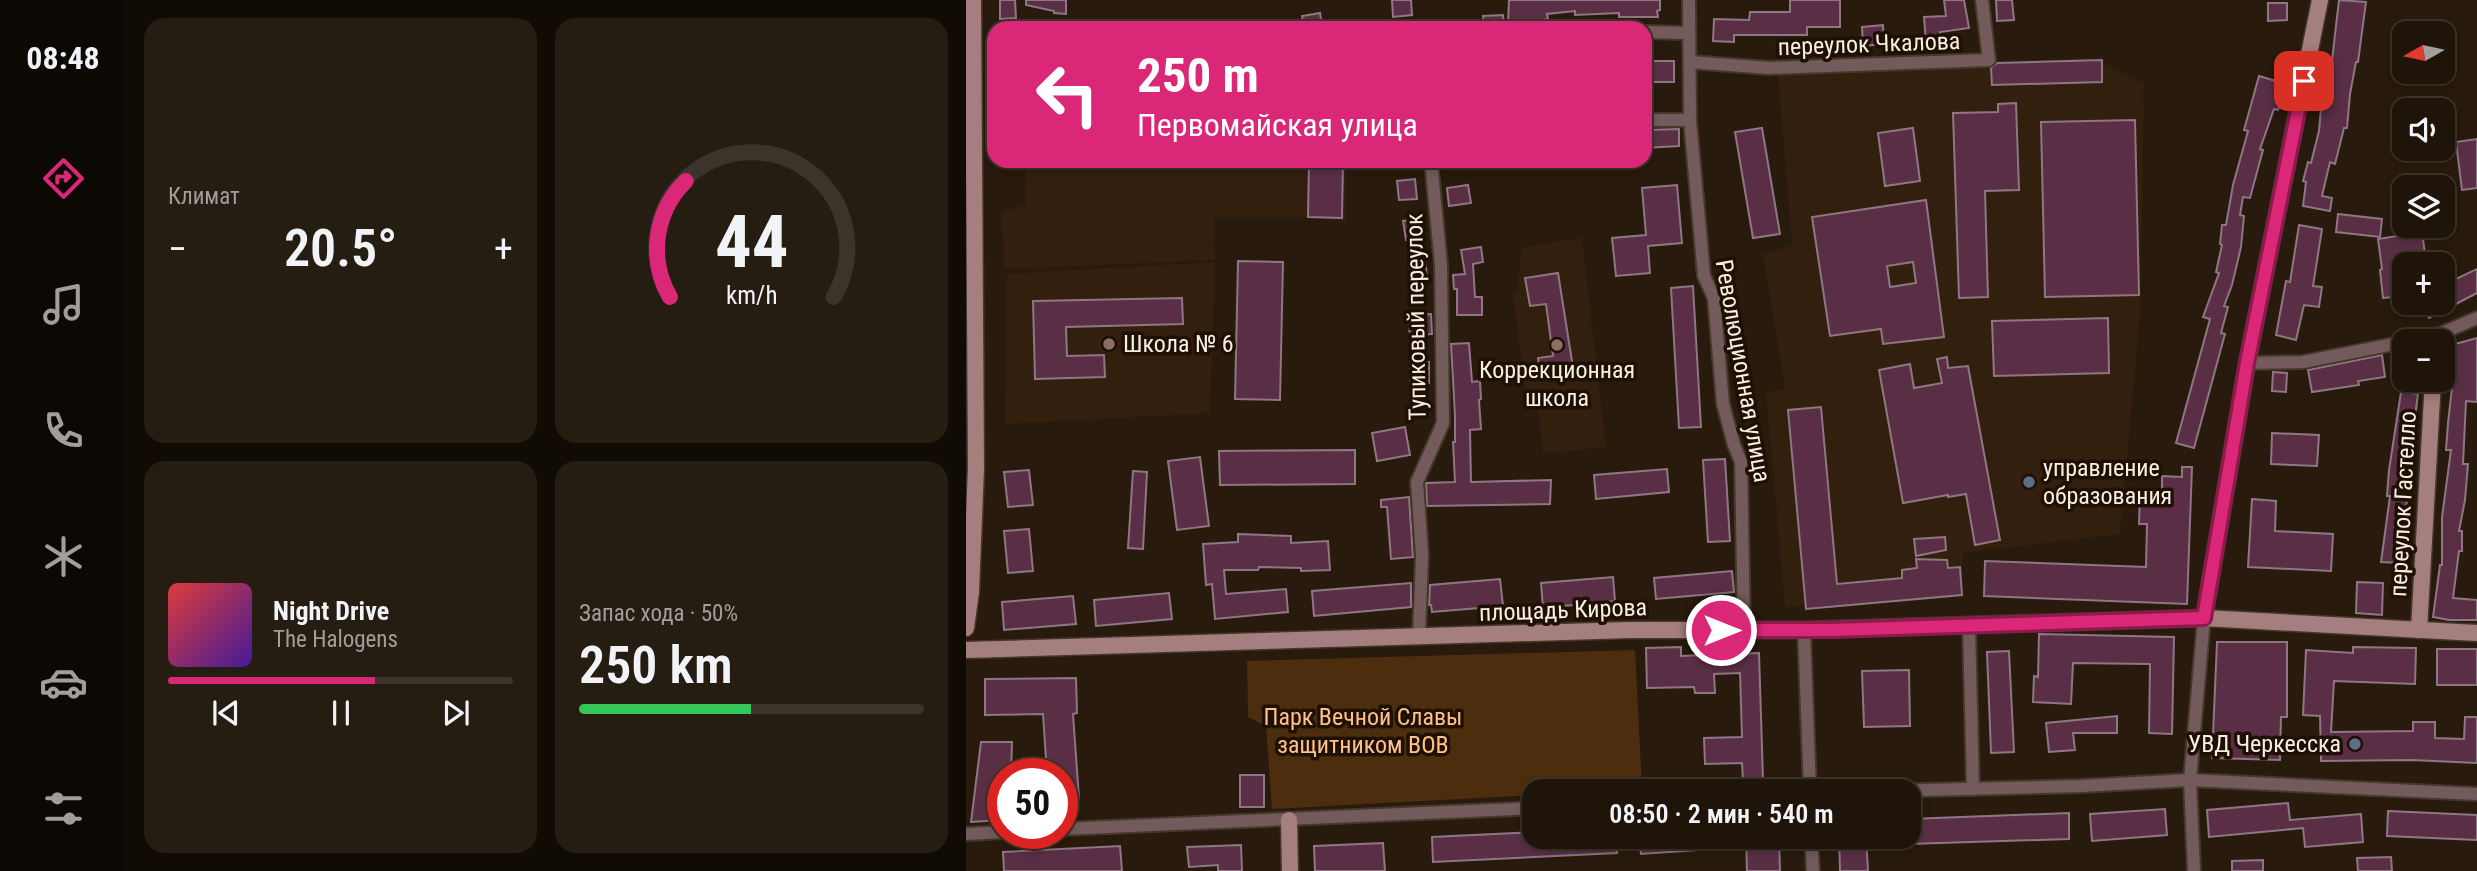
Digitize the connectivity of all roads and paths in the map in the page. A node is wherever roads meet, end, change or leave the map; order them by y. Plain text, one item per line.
1 (973, 0) edge
2 (1689, 0) edge
3 (1982, 0) edge
4 (2320, 0) edge
5 (1652, 32) edge
6 (1689, 33) junction
7 (970, 41) edge
8 (1690, 62) junction
9 (1652, 120) edge
10 (1690, 120) junction
11 (1432, 168) edge
12 (971, 287) edge
13 (2477, 318) edge
14 (2455, 329) edge
15 (2392, 344) edge
16 (2247, 363) junction
17 (2432, 392) edge
18 (971, 467) edge
19 (2204, 618) junction
20 (1969, 626) junction
21 (966, 628) edge
22 (1744, 630) junction
23 (2419, 630) junction
24 (1804, 631) junction
25 (2477, 633) edge
26 (1419, 636) junction
27 (966, 650) edge
28 (1810, 779) edge
29 (2190, 780) junction
30 (1973, 789) junction
31 (1921, 790) edge
32 (2477, 794) edge
33 (1522, 809) edge
34 (1289, 820) junction
35 (1078, 828) edge
36 (987, 833) edge
37 (966, 834) edge
38 (1812, 849) edge
39 (1290, 871) edge
40 (1813, 871) edge
41 (2194, 871) edge

1 - 7 main road
2 - 6 street, Революционная улица
3 - 8 street, переулок Чкалова
4 - 16 main road
5 - 6 street
6 - 8 street, Революционная улица
7 - 12 main road
8 - 10 street, Революционная улица
9 - 10 street
10 - 22 street, Революционная улица
11 - 26 street, Тупиковый переулок
12 - 18 main road
13 - 14 street
15 - 16 street
16 - 19 main road
17 - 23 main road, переулок Гастелло
18 - 21 main road
19 - 20 main road, площадь Кирова
19 - 23 main road, площадь Кирова
19 - 29 street
20 - 24 main road, площадь Кирова
20 - 30 street
22 - 24 main road, площадь Кирова
22 - 26 main road, площадь Кирова
23 - 25 main road, площадь Кирова
24 - 28 street
26 - 27 main road, площадь Кирова
29 - 30 street
29 - 32 street
29 - 41 street
30 - 31 street
33 - 34 street
34 - 35 street
34 - 39 main road
36 - 37 street
38 - 40 street

